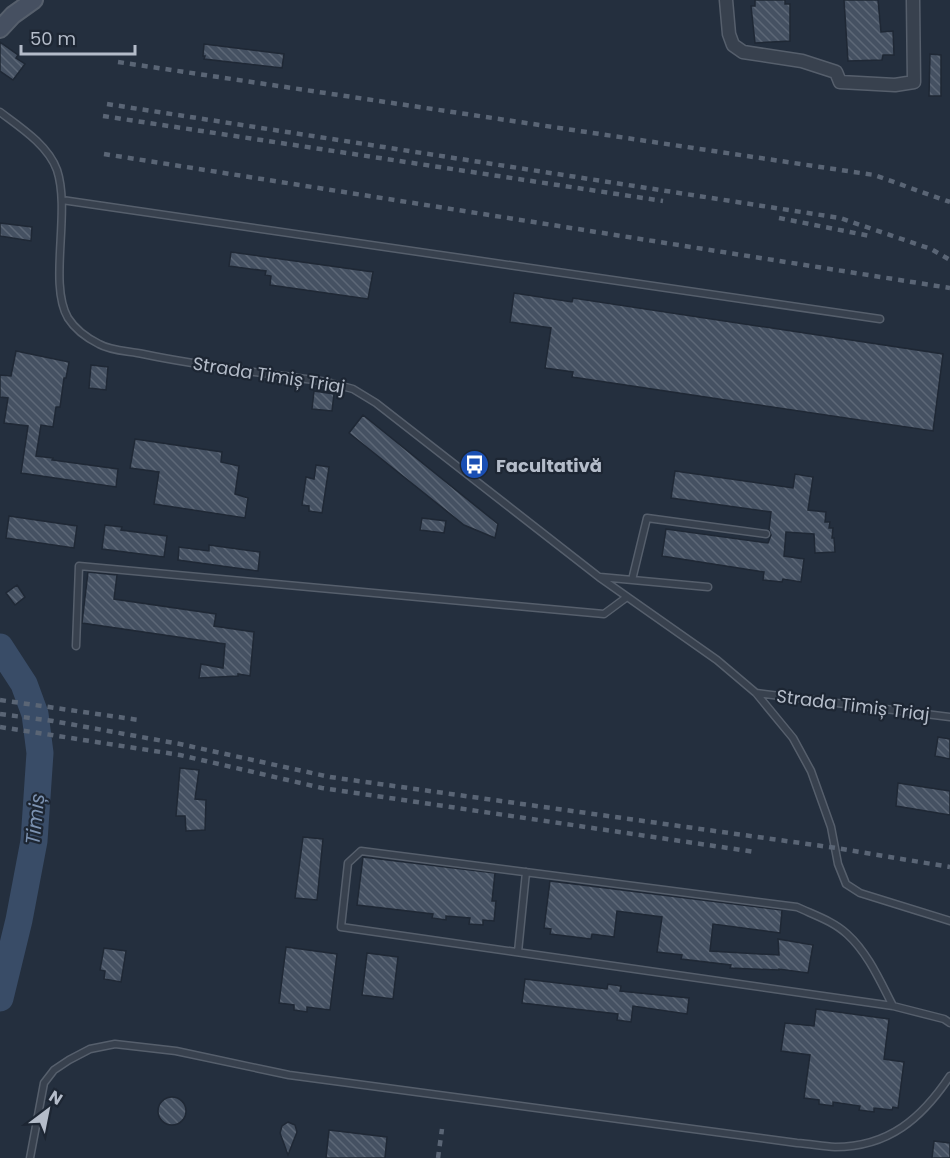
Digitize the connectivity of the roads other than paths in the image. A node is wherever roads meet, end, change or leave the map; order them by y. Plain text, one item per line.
1 (34, 0) edge
2 (726, 0) edge
3 (913, 0) edge
4 (0, 29) edge
5 (0, 112) edge
6 (62, 200) junction
7 (880, 319) dead end
8 (766, 534) dead end
9 (599, 577) junction
10 (632, 580) junction
11 (708, 587) dead end
12 (627, 597) junction
13 (76, 646) dead end
14 (756, 693) junction
15 (950, 717) edge
16 (526, 872) junction
17 (950, 921) edge
18 (518, 952) junction
19 (892, 1006) junction
20 (950, 1023) edge
21 (950, 1076) edge
22 (30, 1158) edge

1 - 4 main road
2 - 3 street
5 - 6 lane, Strada Timiș Triaj
6 - 7 lane
6 - 9 lane, Strada Timiș Triaj
8 - 10 lane
9 - 10 lane
9 - 12 lane, Strada Timiș Triaj
10 - 11 lane
12 - 13 lane
12 - 14 lane, Strada Timiș Triaj
14 - 15 lane, Strada Timiș Triaj
14 - 17 lane, Strada Timiș Triaj
16 - 18 lane
16 - 18 lane
16 - 19 lane
18 - 19 lane
19 - 20 lane
21 - 22 lane

